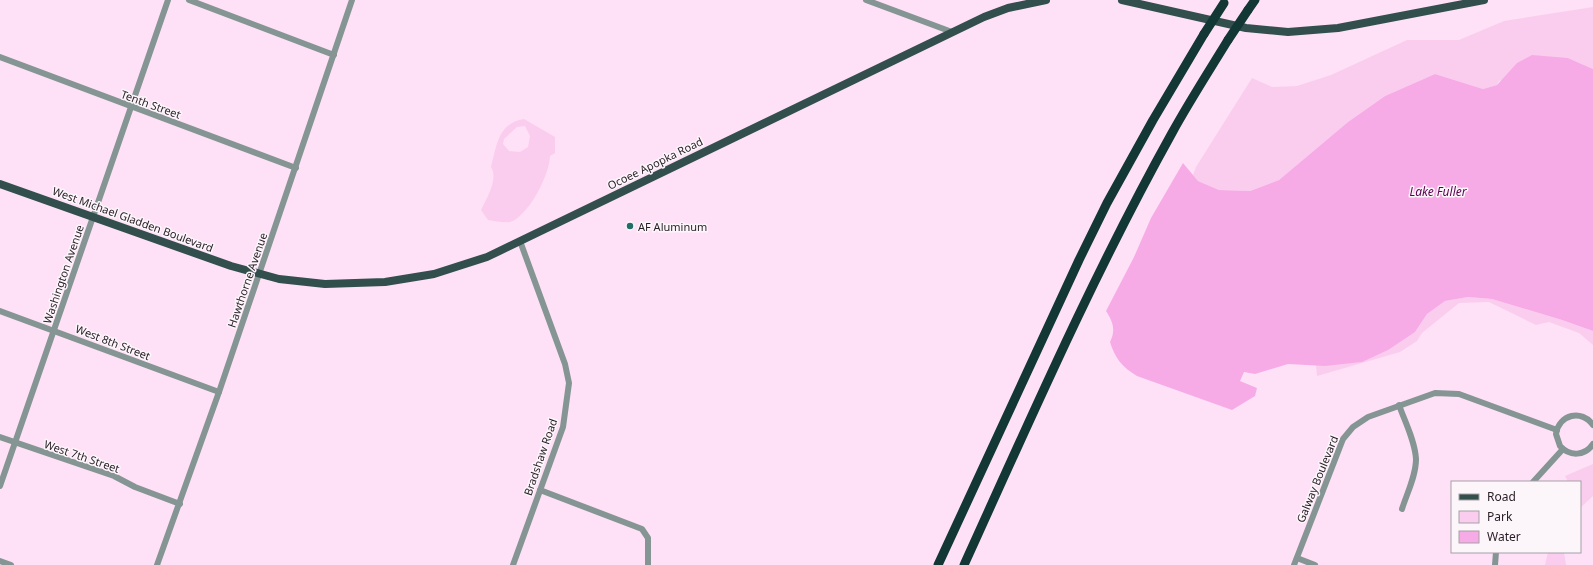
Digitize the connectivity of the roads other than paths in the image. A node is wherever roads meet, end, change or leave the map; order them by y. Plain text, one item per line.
1 (168, 0) edge
2 (189, 0) edge
3 (352, 0) edge
4 (866, 0) edge
5 (1046, 0) edge
6 (1122, 0) edge
7 (1255, 0) edge
8 (1484, 0) edge
9 (1226, 2) edge
10 (952, 32) junction
11 (334, 55) junction
12 (0, 58) edge
13 (132, 108) junction
14 (296, 168) junction
15 (0, 184) edge
16 (94, 217) junction
17 (520, 241) junction
18 (259, 275) junction
19 (0, 311) edge
20 (54, 330) junction
21 (219, 392) junction
22 (1399, 405) junction
23 (1593, 424) edge
24 (1557, 430) junction
25 (0, 437) edge
26 (16, 443) junction
27 (1593, 444) edge
28 (1563, 449) junction
29 (1535, 481) edge
30 (0, 486) edge
31 (540, 490) junction
32 (180, 504) junction
33 (1402, 509) dead end
34 (1496, 553) edge
35 (1297, 558) junction
36 (0, 561) edge
37 (11, 565) edge
38 (157, 565) edge
39 (513, 565) edge
40 (648, 565) edge
41 (938, 565) edge
42 (964, 565) edge
43 (1294, 565) edge
44 (1315, 565) edge
45 (1495, 565) edge

1 - 13 street, Washington Avenue
2 - 11 street
3 - 11 street, Hawthorne Avenue
4 - 10 street
5 - 10 main road, Ocoee Apopka Road
6 - 8 main road
7 - 42 highway, bridge
9 - 41 highway, bridge
10 - 17 main road, Ocoee Apopka Road
11 - 14 street, Hawthorne Avenue
12 - 13 street, Tenth Street
13 - 14 street, Tenth Street
13 - 16 street, Washington Avenue
14 - 18 street, Hawthorne Avenue
15 - 16 main road, West Michael Gladden Boulevard
16 - 18 main road, West Michael Gladden Boulevard
16 - 20 street, Washington Avenue
17 - 18 main road, Ocoee Apopka Road
17 - 31 street, Bradshaw Road
18 - 21 street, Hawthorne Avenue
19 - 20 street, West 8th Street
20 - 21 street, West 8th Street
20 - 26 street, Washington Avenue
21 - 32 street, Hawthorne Avenue
22 - 24 street, Galway Boulevard
22 - 33 street
22 - 35 street, Galway Boulevard
23 - 24 street
24 - 28 street
25 - 26 street, West 7th Street
26 - 30 street, Washington Avenue
26 - 32 street, West 7th Street
27 - 28 street
28 - 29 street
31 - 39 street, Bradshaw Road
31 - 40 street
32 - 38 street, Hawthorne Avenue
34 - 45 street
35 - 43 street, Galway Boulevard
35 - 44 street
36 - 37 street

